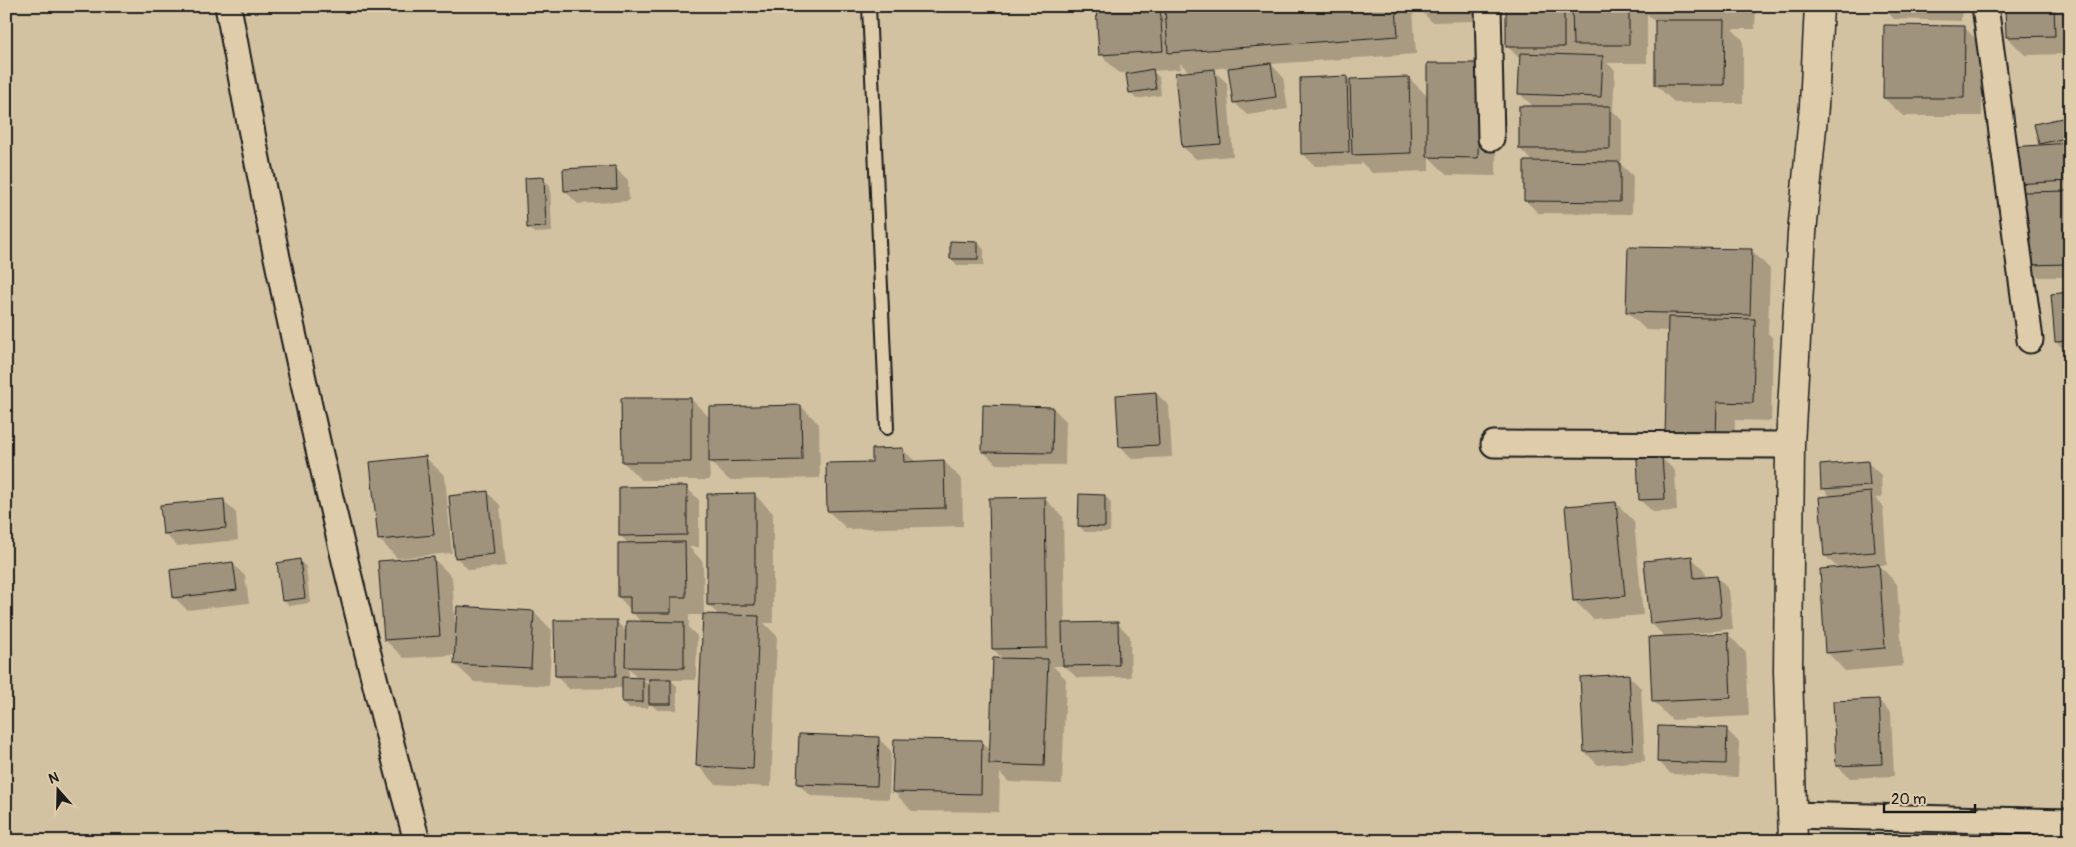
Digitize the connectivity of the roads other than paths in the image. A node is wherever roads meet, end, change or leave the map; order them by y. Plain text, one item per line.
1 (228, 6) edge
2 (869, 6) edge
3 (1488, 6) edge
4 (1819, 6) edge
5 (1984, 6) edge
6 (1491, 138) dead end
7 (2030, 340) dead end
8 (887, 428) dead end
9 (1494, 444) dead end
10 (1790, 445) junction
11 (2070, 822) edge
12 (1792, 828) edge
13 (417, 841) edge

1 - 13 street
2 - 8 lane
3 - 6 street
4 - 10 street
5 - 7 street
9 - 10 street
10 - 12 street
11 - 12 street

